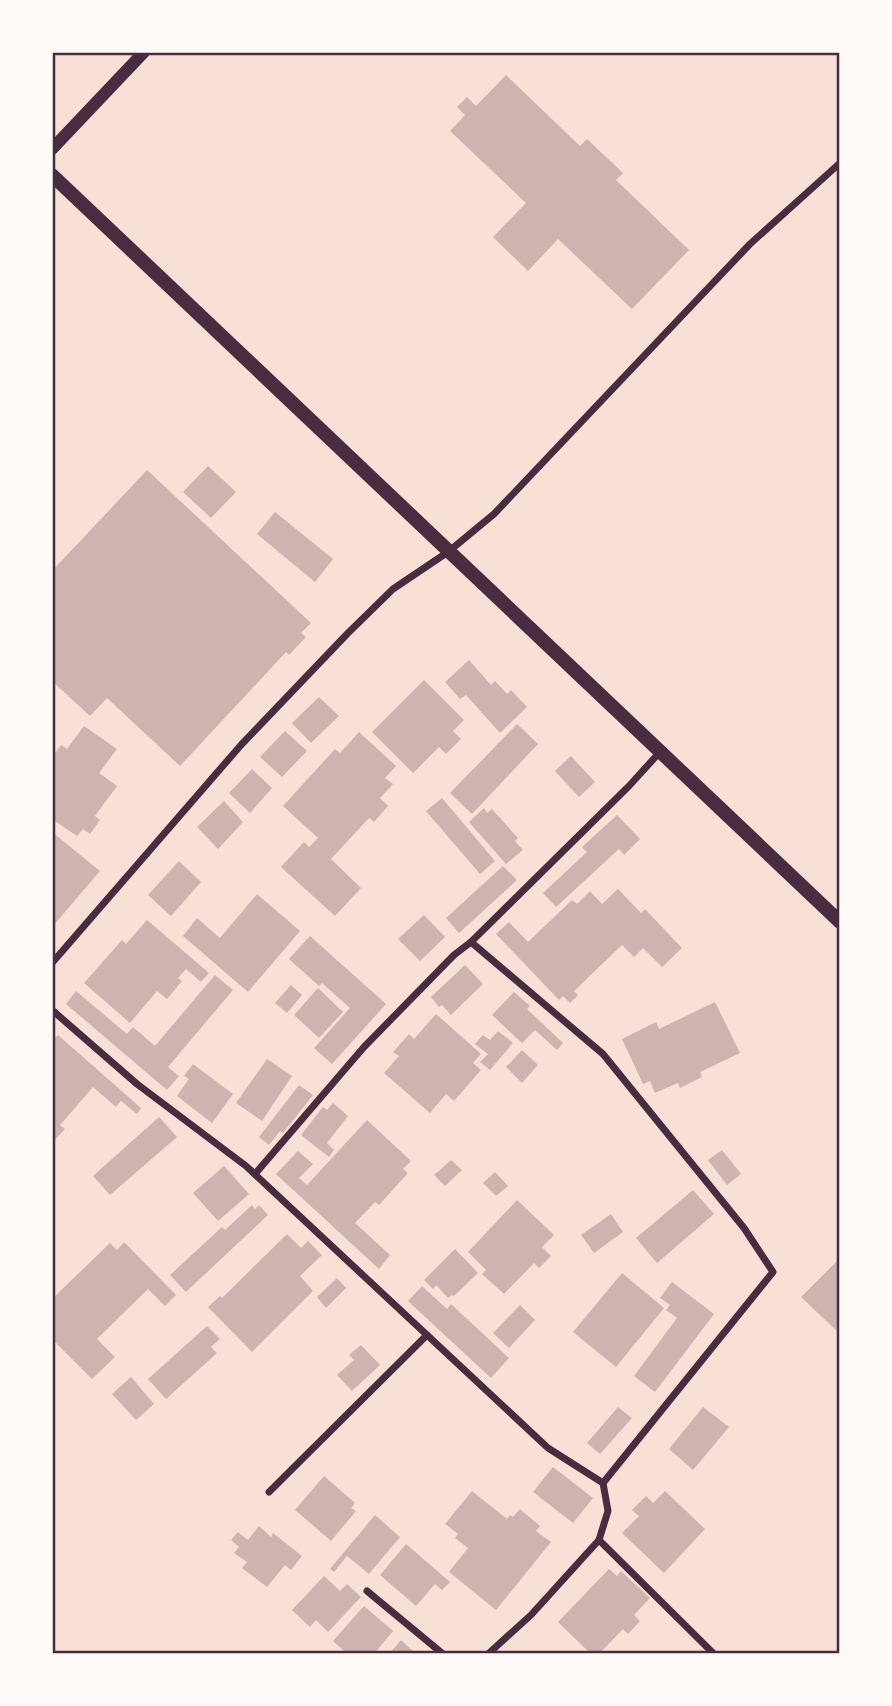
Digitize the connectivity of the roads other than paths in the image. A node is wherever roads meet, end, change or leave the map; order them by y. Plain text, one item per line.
1 (144, 52) edge
2 (52, 149) edge
3 (839, 163) edge
4 (52, 175) edge
5 (448, 552) junction
6 (659, 753) junction
7 (839, 922) edge
8 (471, 942) junction
9 (52, 963) edge
10 (52, 1010) edge
11 (255, 1174) junction
12 (428, 1335) junction
13 (603, 1483) junction
14 (268, 1492) dead end
15 (599, 1539) junction
16 (367, 1591) dead end
17 (443, 1654) edge
18 (488, 1654) edge
19 (714, 1654) edge

1 - 2 street
3 - 5 street
4 - 5 main road
5 - 6 main road
5 - 9 street
6 - 7 main road
6 - 8 street
8 - 11 street
8 - 13 street
10 - 11 street
11 - 12 street
12 - 13 street
12 - 14 street
13 - 15 street
15 - 18 street
15 - 19 street
16 - 17 street

